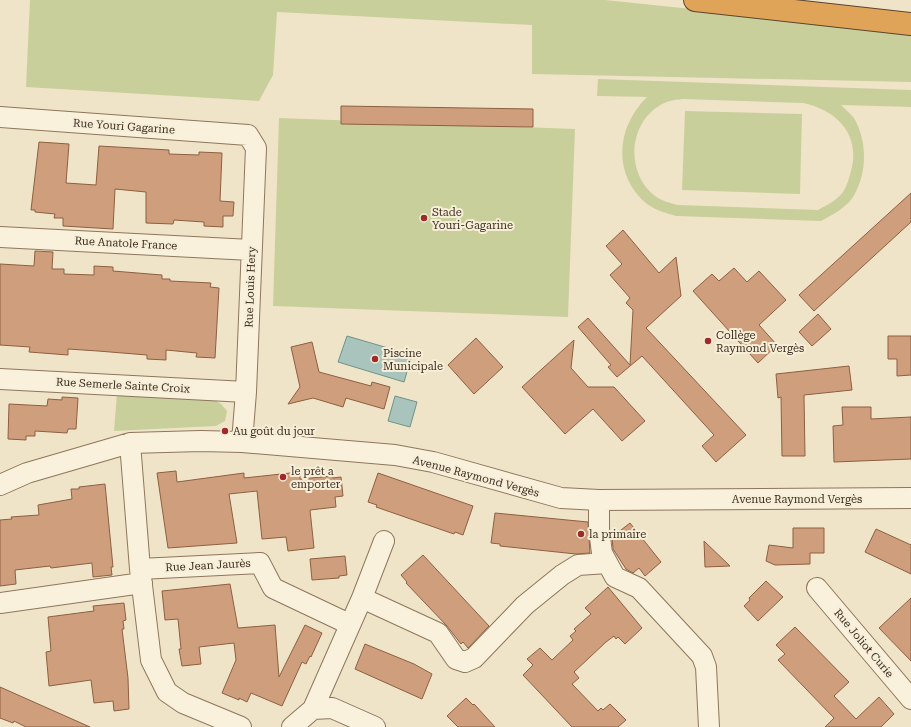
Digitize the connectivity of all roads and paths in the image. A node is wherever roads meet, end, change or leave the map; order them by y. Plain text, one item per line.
1 (695, 0) edge
2 (780, 0) edge
3 (911, 14) edge
4 (911, 24) edge
5 (0, 117) edge
6 (248, 135) joint
7 (0, 237) edge
8 (251, 250) junction
9 (0, 379) edge
10 (246, 392) junction
11 (242, 442) junction
12 (130, 443) junction
13 (0, 484) edge
14 (911, 498) edge
15 (599, 500) junction
16 (384, 541) dead end
17 (607, 563) junction
18 (141, 576) junction
19 (817, 588) dead end
20 (362, 598) junction
21 (0, 603) edge
22 (349, 624) junction
23 (911, 699) edge
24 (313, 709) junction
25 (241, 727) edge
26 (292, 727) edge
27 (374, 727) edge
28 (709, 727) edge

1 - 4 highway
2 - 3 highway
5 - 6 street, Rue Youri Gagarine
6 - 8 street, Rue Louis Hery
7 - 8 street, Rue Anatole France
8 - 10 street, Rue Louis Hery
9 - 10 street, Rue Semerle Sainte Croix
10 - 11 street, Rue Louis Hery
11 - 12 street, Avenue Raymond Vergès
11 - 15 street, Avenue Raymond Vergès
12 - 13 street, Avenue Raymond Vergès
12 - 18 street
14 - 15 street, Avenue Raymond Vergès
15 - 17 street
16 - 20 street
17 - 20 street
17 - 28 street
18 - 21 street, Rue Jean Jaurès
18 - 22 street, Rue Jean Jaurès
18 - 25 street
19 - 23 street, Rue Joliot Curie
20 - 22 street
22 - 24 street
24 - 26 street
24 - 27 street

